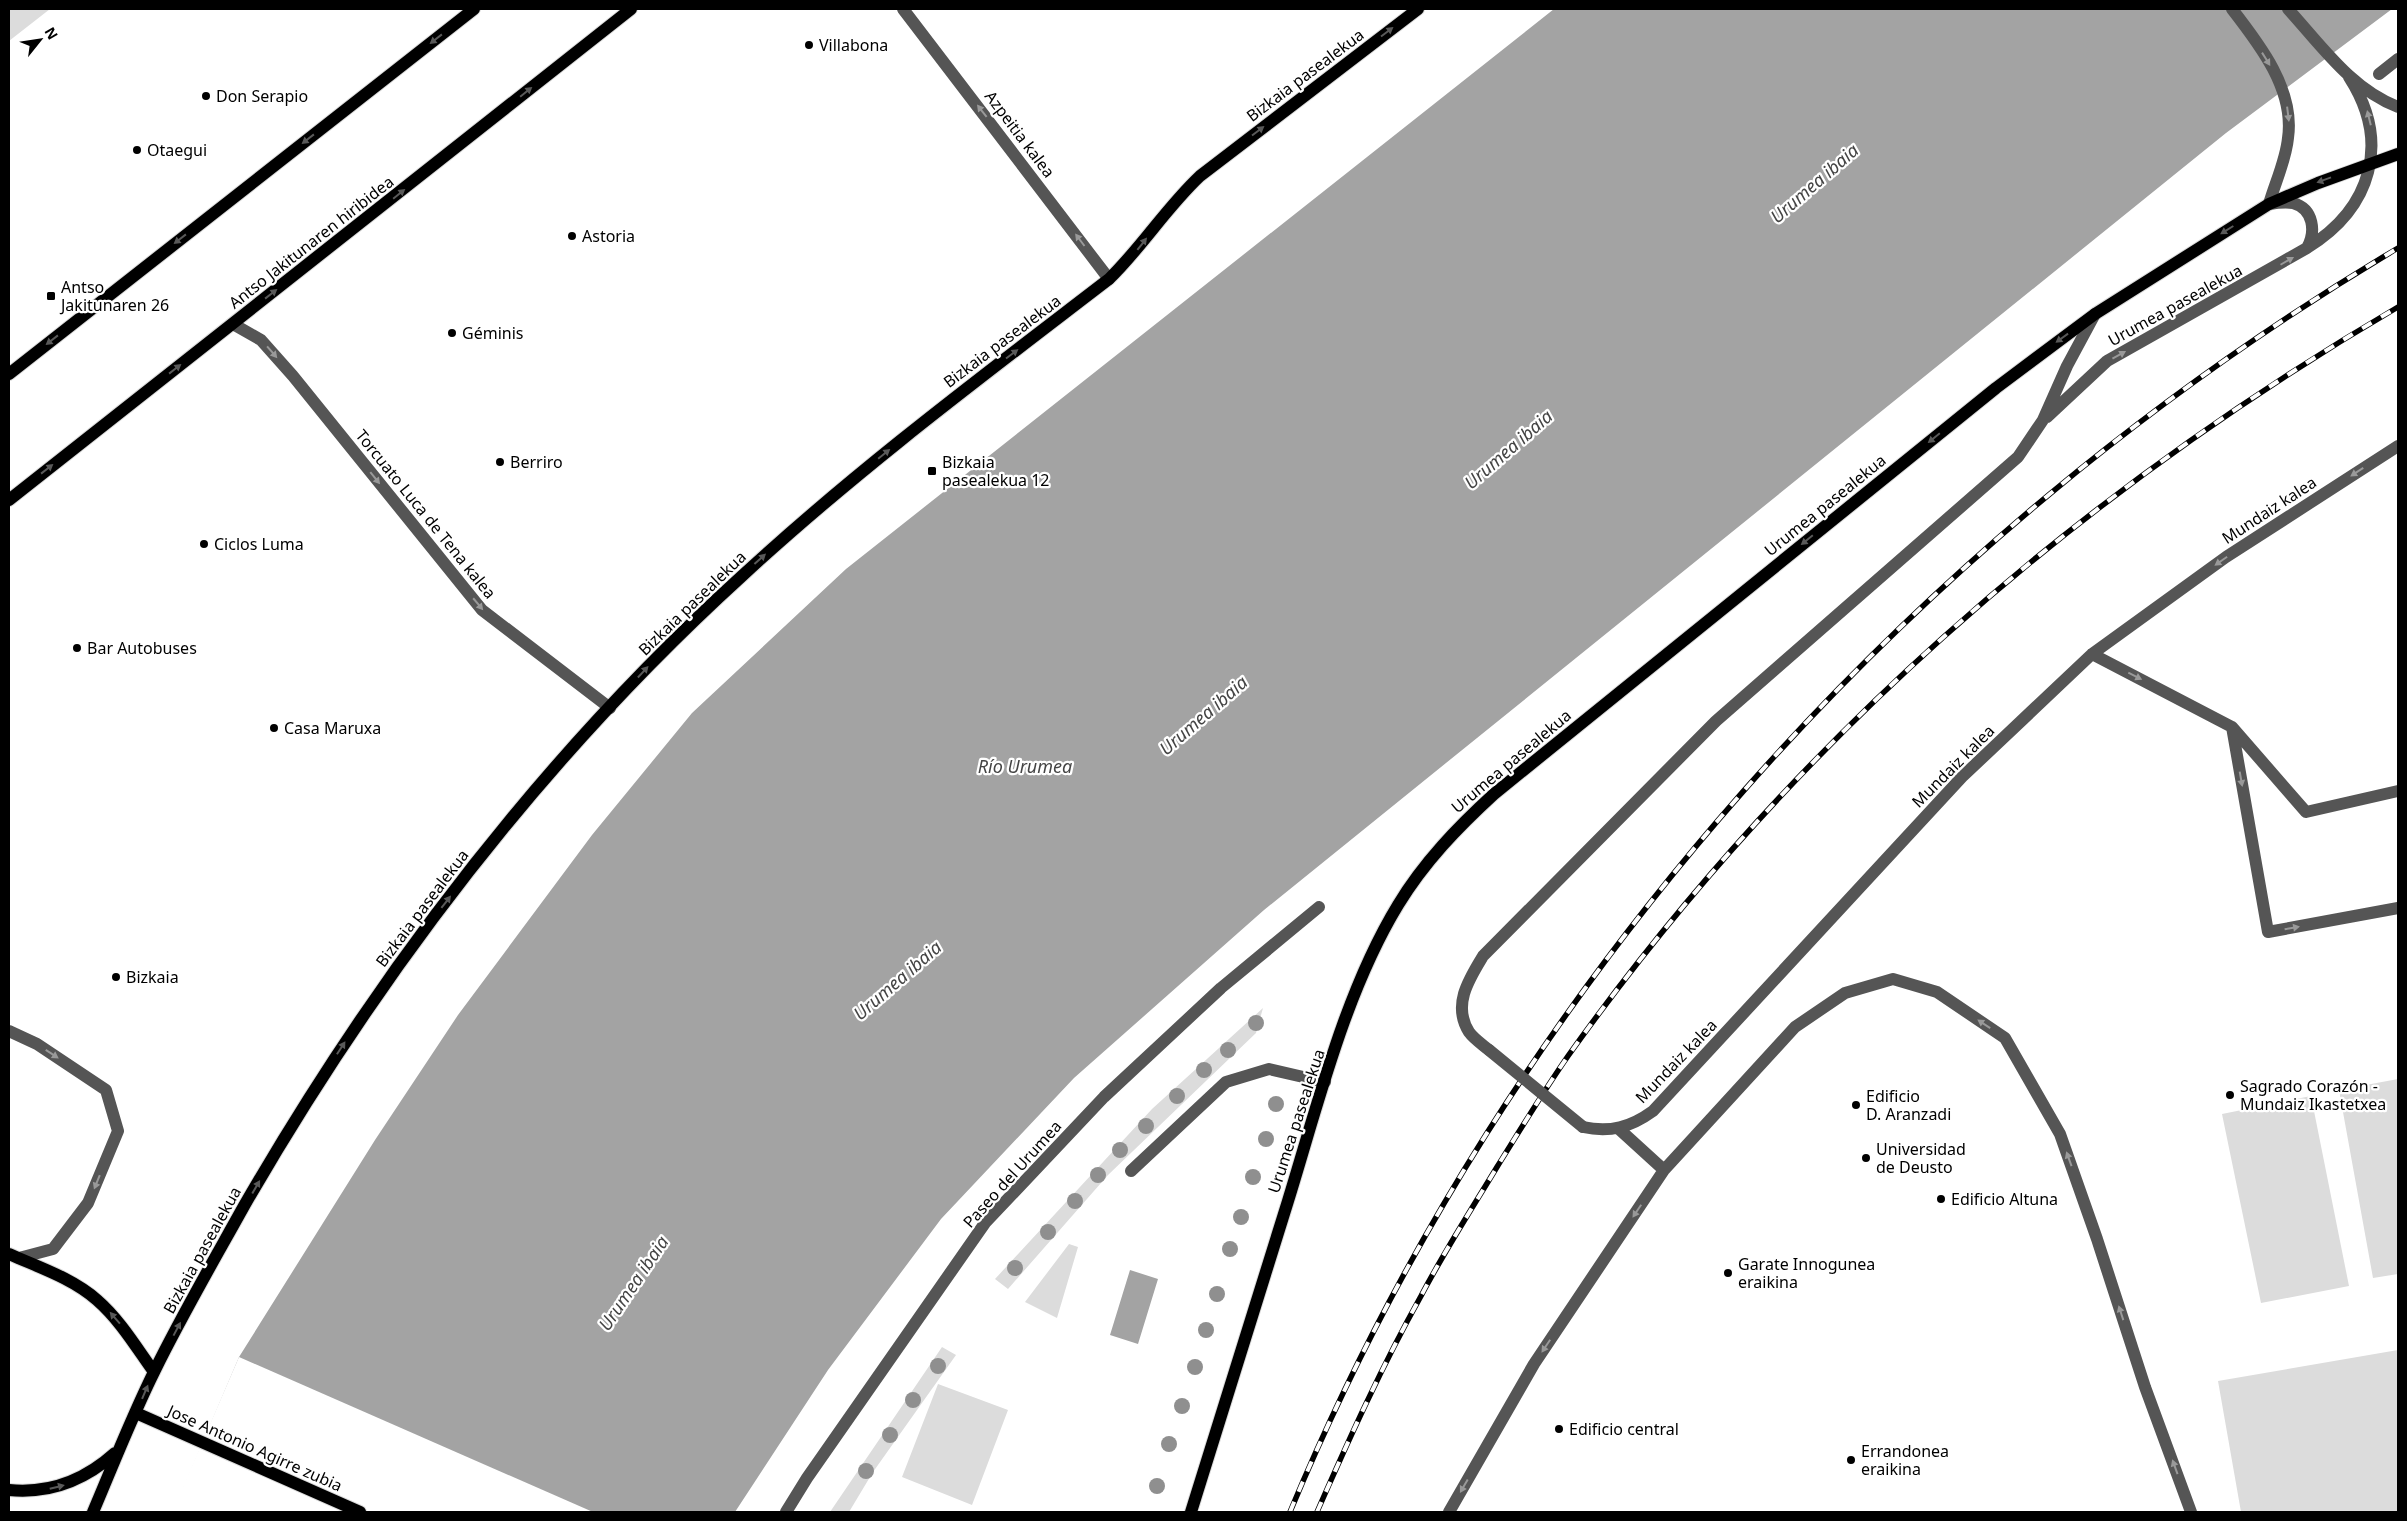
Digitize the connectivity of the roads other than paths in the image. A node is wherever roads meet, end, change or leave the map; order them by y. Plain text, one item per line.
1 (474, 9) edge
2 (631, 9) edge
3 (903, 9) edge
4 (1418, 9) edge
5 (2232, 9) edge
6 (2288, 9) edge
7 (2398, 59) edge
8 (2379, 74) dead end
9 (2349, 77) junction
10 (2398, 107) edge
11 (2398, 154) edge
12 (2370, 164) junction
13 (2269, 204) junction
14 (2307, 248) junction
15 (1109, 279) junction
16 (2095, 314) junction
17 (233, 324) junction
18 (9, 374) edge
19 (2043, 420) junction
20 (2398, 446) edge
21 (9, 500) edge
22 (2092, 654) junction
23 (610, 708) junction
24 (2232, 727) junction
25 (2398, 791) edge
26 (1319, 908) dead end
27 (2398, 908) edge
28 (9, 1031) edge
29 (1325, 1082) junction
30 (1619, 1129) junction
31 (1664, 1170) junction
32 (1131, 1171) dead end
33 (14, 1256) edge
34 (154, 1372) junction
35 (136, 1413) junction
36 (119, 1449) junction
37 (9, 1490) edge
38 (93, 1512) edge
39 (360, 1512) edge
40 (786, 1512) edge
41 (1192, 1512) edge
42 (1449, 1512) edge
43 (2192, 1512) edge

1 -> 18 main road
17 -> 2 main road, Antso Jakitunaren hiribidea
15 -> 3 street, Azpeitia kalea
15 -> 4 main road, Bizkaia pasealekua
5 -> 13 street
6 - 9 street
7 - 8 street
9 - 10 street
12 -> 9 street, Urumea pasealekua
11 - 12 main road, Urumea pasealekua
12 -> 13 main road, Urumea pasealekua
12 - 14 street, Urumea pasealekua
13 - 14 street
13 -> 16 main road, Urumea pasealekua
19 -> 14 street, Urumea pasealekua
23 -> 15 main road, Bizkaia pasealekua
16 - 19 street, Urumea pasealekua
16 -> 29 main road, Urumea pasealekua
21 -> 17 main road, Antso Jakitunaren hiribidea
17 -> 23 street, Torcuato Luca de Tena kalea
19 - 30 street, Mundaiz kalea, bridge
20 -> 22 street, Mundaiz kalea
22 -> 24 street
22 - 30 street, Mundaiz kalea
34 -> 23 main road, Bizkaia pasealekua
24 - 25 street
24 -> 27 street
26 - 40 street, Paseo del Urumea
28 -> 33 street
29 - 32 street
29 - 41 main road, Urumea pasealekua
30 - 31 street
31 -> 42 street
43 -> 31 street
34 -> 33 main road
35 -> 34 main road, Bizkaia pasealekua
35 - 36 main road, Bizkaia pasealekua
35 - 39 main road, Jose Antonio Agirre zubia
37 -> 36 main road
36 - 38 main road

